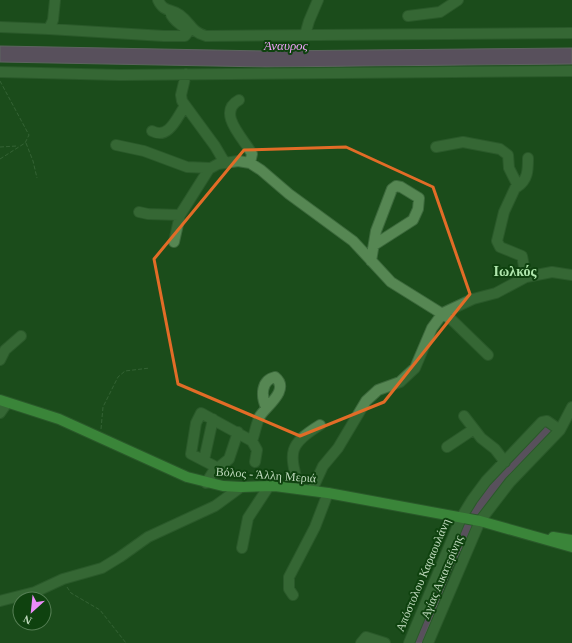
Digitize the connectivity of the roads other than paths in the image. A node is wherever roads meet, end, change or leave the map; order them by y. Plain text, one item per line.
1 (55, 0) edge
2 (158, 0) edge
3 (318, 0) edge
4 (458, 0) edge
5 (170, 12) junction
6 (408, 16) dead end
7 (0, 27) edge
8 (49, 29) junction
9 (572, 33) edge
10 (305, 35) junction
11 (572, 71) edge
12 (0, 72) edge
13 (186, 74) junction
14 (239, 100) dead end
15 (185, 106) junction
16 (152, 131) dead end
17 (116, 145) dead end
18 (436, 147) dead end
19 (528, 158) dead end
20 (225, 163) junction
21 (250, 163) junction
22 (210, 168) junction
23 (516, 187) junction
24 (139, 212) dead end
25 (180, 214) junction
26 (174, 242) dead end
27 (374, 245) junction
28 (371, 261) junction
29 (572, 275) edge
30 (526, 277) junction
31 (443, 314) junction
32 (21, 336) dead end
33 (488, 355) dead end
34 (0, 360) edge
35 (3, 402) edge
36 (266, 407) dead end
37 (572, 407) edge
38 (0, 413) edge
39 (464, 416) dead end
40 (213, 419) junction
41 (320, 425) dead end
42 (474, 429) junction
43 (560, 430) junction
44 (238, 432) junction
45 (252, 441) junction
46 (447, 447) dead end
47 (204, 460) junction
48 (255, 462) dead end
49 (505, 462) junction
50 (218, 468) junction
51 (206, 483) junction
52 (269, 486) junction
53 (241, 488) junction
54 (299, 489) junction
55 (312, 490) junction
56 (328, 493) junction
57 (462, 518) junction
58 (480, 521) junction
59 (571, 541) edge
60 (242, 548) dead end
61 (293, 595) dead end
62 (0, 601) edge
63 (361, 643) edge
64 (385, 643) edge
65 (408, 643) edge
66 (428, 643) edge

1 - 8 street
2 - 5 street
3 - 10 street
4 - 6 street
5 - 8 street
5 - 10 street
7 - 8 street
9 - 10 street
11 - 13 street
12 - 13 street
13 - 15 street
14 - 21 street
15 - 16 street
15 - 20 street
17 - 22 street
18 - 23 street
19 - 23 street
20 - 21 street
20 - 22 street
21 - 28 street
22 - 25 street
23 - 30 street
24 - 25 street
25 - 26 street
27 - 27 street
27 - 28 street
28 - 31 street
29 - 30 street
30 - 31 street
31 - 33 street
31 - 55 street
32 - 34 street
35 - 38 street
35 - 51 main road, Βόλος - Άλλη Μεριά
36 - 45 street
37 - 43 street, Αγίας Αικατερίνης
39 - 42 street
40 - 44 street
40 - 47 street
40 - 47 street
41 - 54 street
42 - 46 street
42 - 49 street
43 - 49 street, Απόστολου Καραουλάνη
43 - 58 street, Αγίας Αικατερίνης
44 - 45 street
44 - 50 street
45 - 48 street
47 - 50 street
49 - 57 street, Απόστολου Καραουλάνη
50 - 51 street
51 - 53 main road, Βόλος - Άλλη Μεριά
52 - 53 main road, Βόλος - Άλλη Μεριά
52 - 54 main road, Βόλος - Άλλη Μεριά
52 - 60 street
53 - 62 street
54 - 55 main road, Βόλος - Άλλη Μεριά
55 - 56 main road, Βόλος - Άλλη Μεριά
56 - 57 main road, Βόλος - Άλλη Μεριά
56 - 61 street
57 - 58 main road, Βόλος - Άλλη Μεριά
57 - 65 street, Απόστολου Καραουλάνη
58 - 59 main road, Βόλος - Άλλη Μεριά
58 - 66 street, Αγίας Αικατερίνης
63 - 64 street

